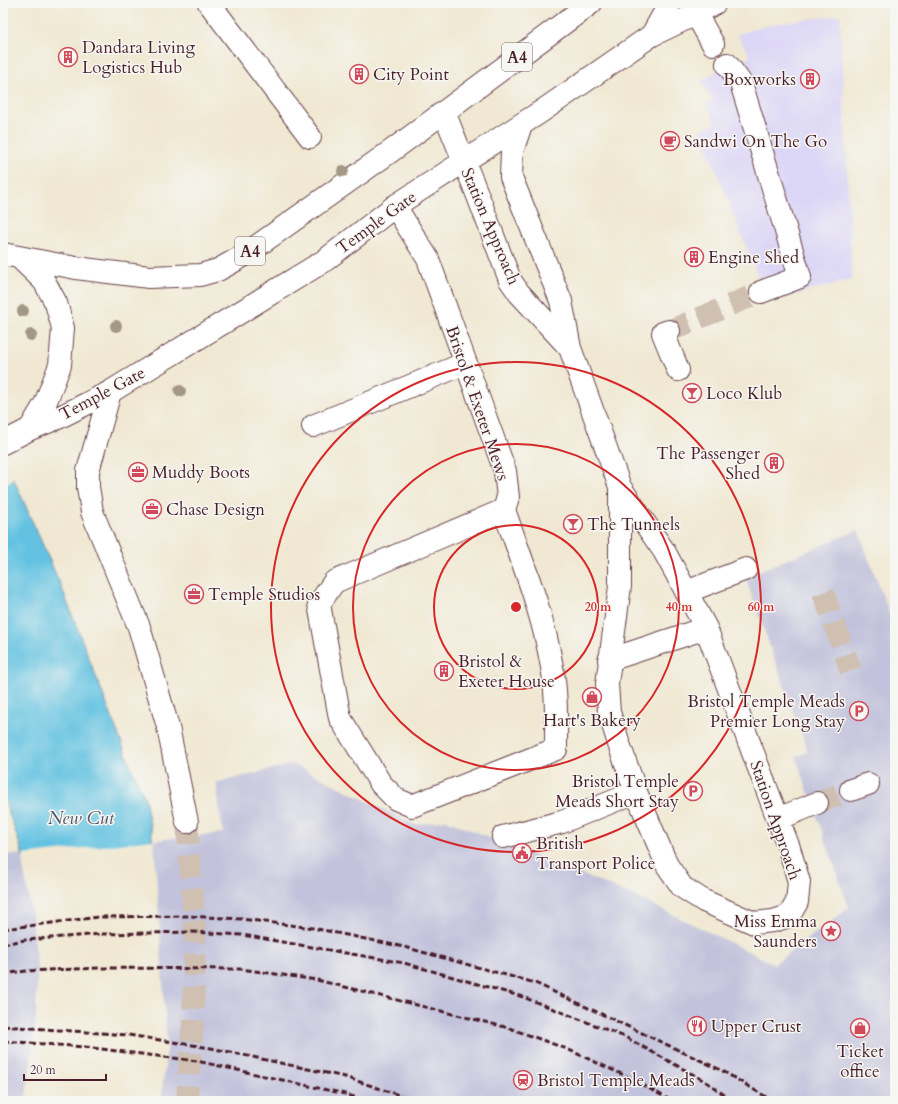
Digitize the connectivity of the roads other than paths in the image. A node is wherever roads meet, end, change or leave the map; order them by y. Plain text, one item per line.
1 (209, 3) edge
2 (591, 3) edge
3 (670, 3) edge
4 (715, 3) edge
5 (696, 14) junction
6 (652, 35) junction
7 (713, 44) dead end
8 (726, 64) dead end
9 (444, 112) junction
10 (521, 125) junction
11 (310, 138) dead end
12 (463, 161) junction
13 (395, 206) junction
14 (11, 256) edge
15 (761, 292) tunnel mouth
16 (669, 331) dead end
17 (570, 348) junction
18 (466, 363) junction
19 (678, 370) dead end
20 (110, 392) junction
21 (312, 426) dead end
22 (30, 429) junction
23 (6, 442) edge
24 (620, 487) junction
25 (504, 510) junction
26 (746, 569) dead end
27 (686, 592) junction
28 (706, 628) junction
29 (609, 660) junction
30 (636, 792) junction
31 (817, 803) tunnel mouth
32 (778, 819) junction
33 (187, 822) tunnel mouth
34 (503, 837) dead end

1 - 11 main road
2 - 9 main road, A4
3 - 6 main road
4 - 5 main road, Temple Gate
5 - 6 main road, Temple Gate
5 - 7 main road
6 - 10 main road, Temple Gate
8 - 15 main road
9 - 12 main road, Station Approach
9 - 14 main road, A4
10 - 12 main road, Temple Gate
10 - 17 main road, Station Approach
12 - 13 main road, Temple Gate
12 - 17 main road, Station Approach
13 - 18 main road, Bristol & Exeter Mews
13 - 20 main road, Temple Gate
14 - 22 main road, A4
16 - 19 main road
17 - 24 main road, Station Approach
18 - 21 main road
18 - 25 main road, Bristol & Exeter Mews
20 - 22 main road, Temple Gate
20 - 33 main road
22 - 23 main road, Temple Gate
24 - 27 main road, Station Approach
24 - 29 main road, Station Approach
25 - 25 main road, Bristol & Exeter Mews
26 - 27 main road
27 - 28 main road, Station Approach
28 - 29 main road
28 - 32 main road, Station Approach
29 - 30 main road, Station Approach
30 - 32 main road, Station Approach
30 - 34 main road
31 - 32 main road

